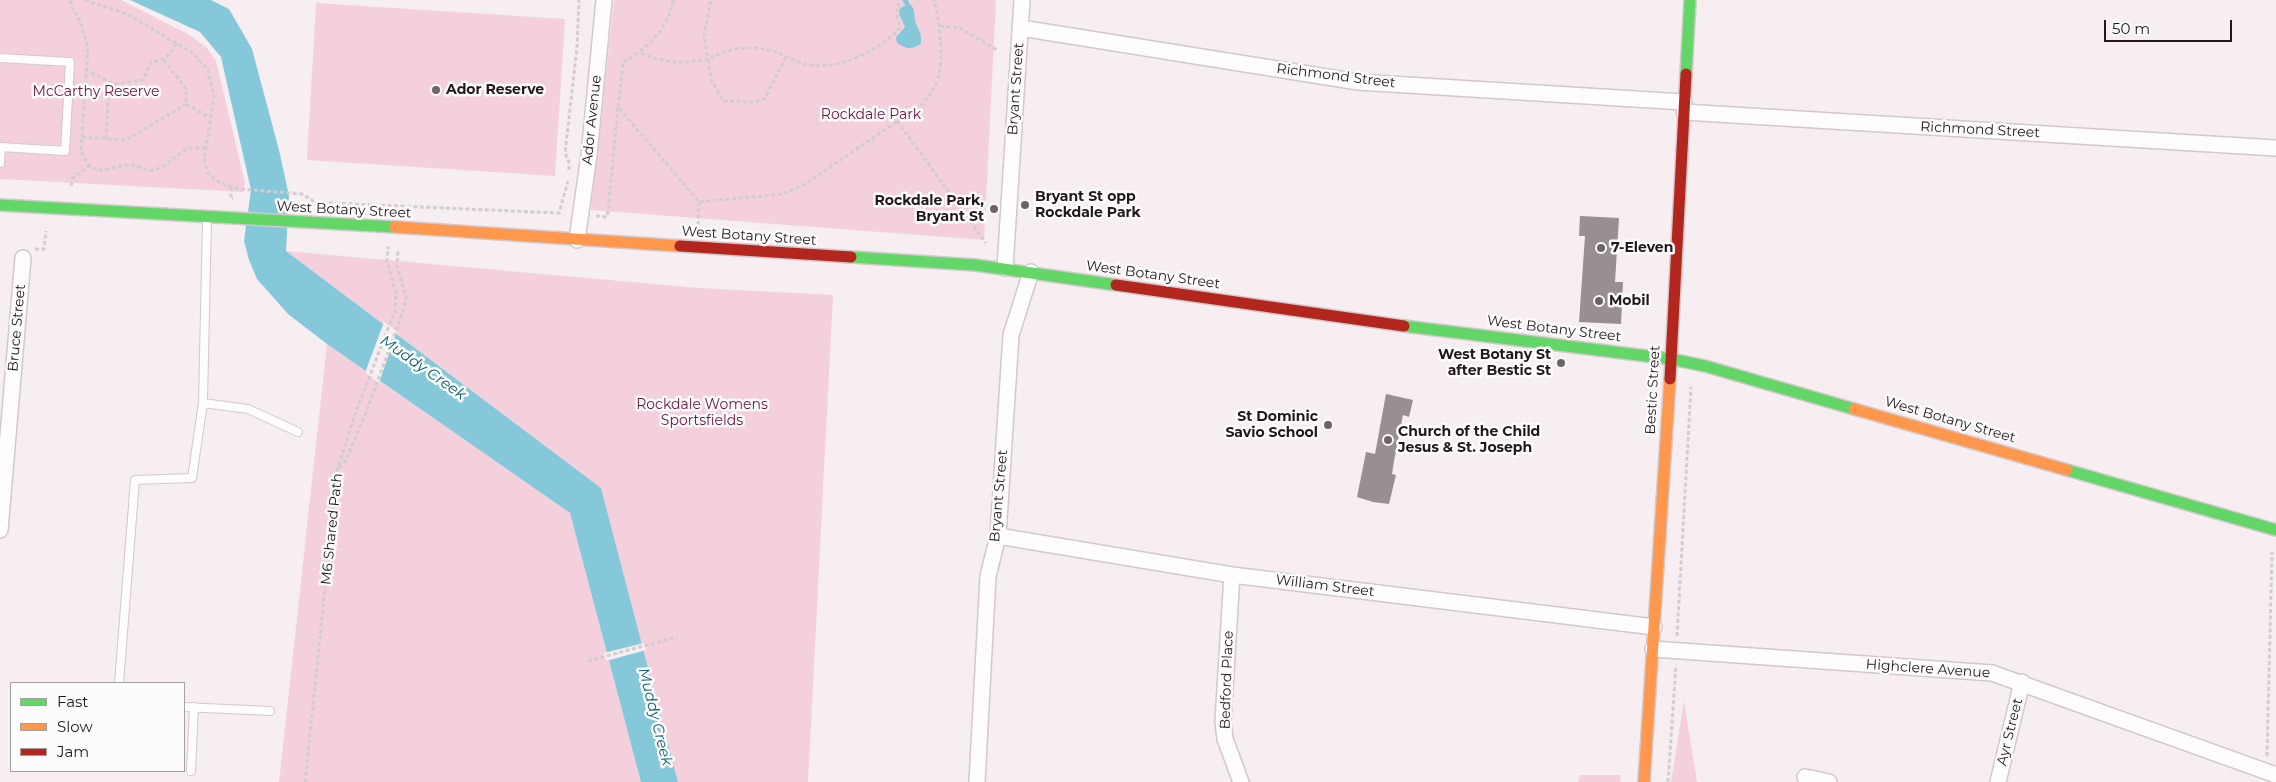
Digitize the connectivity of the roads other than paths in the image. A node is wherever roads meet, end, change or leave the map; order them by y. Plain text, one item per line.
1 (604, 0) edge
2 (1022, 0) edge
3 (1690, 0) edge
4 (1021, 28) junction
5 (0, 58) edge
6 (1684, 107) junction
7 (2276, 148) edge
8 (0, 163) edge
9 (0, 205) edge
10 (207, 218) junction
11 (577, 240) junction
12 (23, 258) road end
13 (1005, 268) junction
14 (1031, 272) junction
15 (1670, 359) junction
16 (204, 403) junction
17 (298, 432) dead end
18 (0, 530) edge
19 (2276, 530) edge
20 (998, 536) junction
21 (1232, 575) junction
22 (1654, 627) junction
23 (1653, 649) junction
24 (119, 682) edge
25 (2022, 682) junction
26 (185, 707) edge
27 (194, 707) junction
28 (270, 710) dead end
29 (191, 771) dead end
30 (2271, 773) edge
31 (1805, 777) dead end
32 (977, 782) edge
33 (1241, 782) edge
34 (1644, 782) edge
35 (1829, 782) edge
36 (1998, 782) edge

1 - 11 street, Ador Avenue
2 - 4 street, Bryant Street
3 - 6 main road, Bestic Street
4 - 6 street, Richmond Street
4 - 13 street, Bryant Street
5 - 8 lane
6 - 7 street, Richmond Street
6 - 15 main road, Bestic Street
9 - 10 main road, West Botany Street
10 - 11 main road, West Botany Street
10 - 16 lane
11 - 13 main road, West Botany Street
12 - 18 street, Bruce Street
13 - 14 main road, West Botany Street
14 - 15 main road, West Botany Street
14 - 20 street, Bryant Street
15 - 19 main road, West Botany Street
15 - 22 main road, Bestic Street
16 - 17 lane
16 - 24 lane
20 - 21 street, William Street
20 - 32 street, Bryant Street
21 - 22 street, William Street
21 - 33 street, Bedford Place
22 - 23 main road, Bestic Street
23 - 25 street, Highclere Avenue
23 - 34 main road, Bestic Street
25 - 30 street, Highclere Avenue
25 - 36 street, Ayr Street
26 - 27 lane
27 - 28 lane
27 - 29 lane
31 - 35 street

